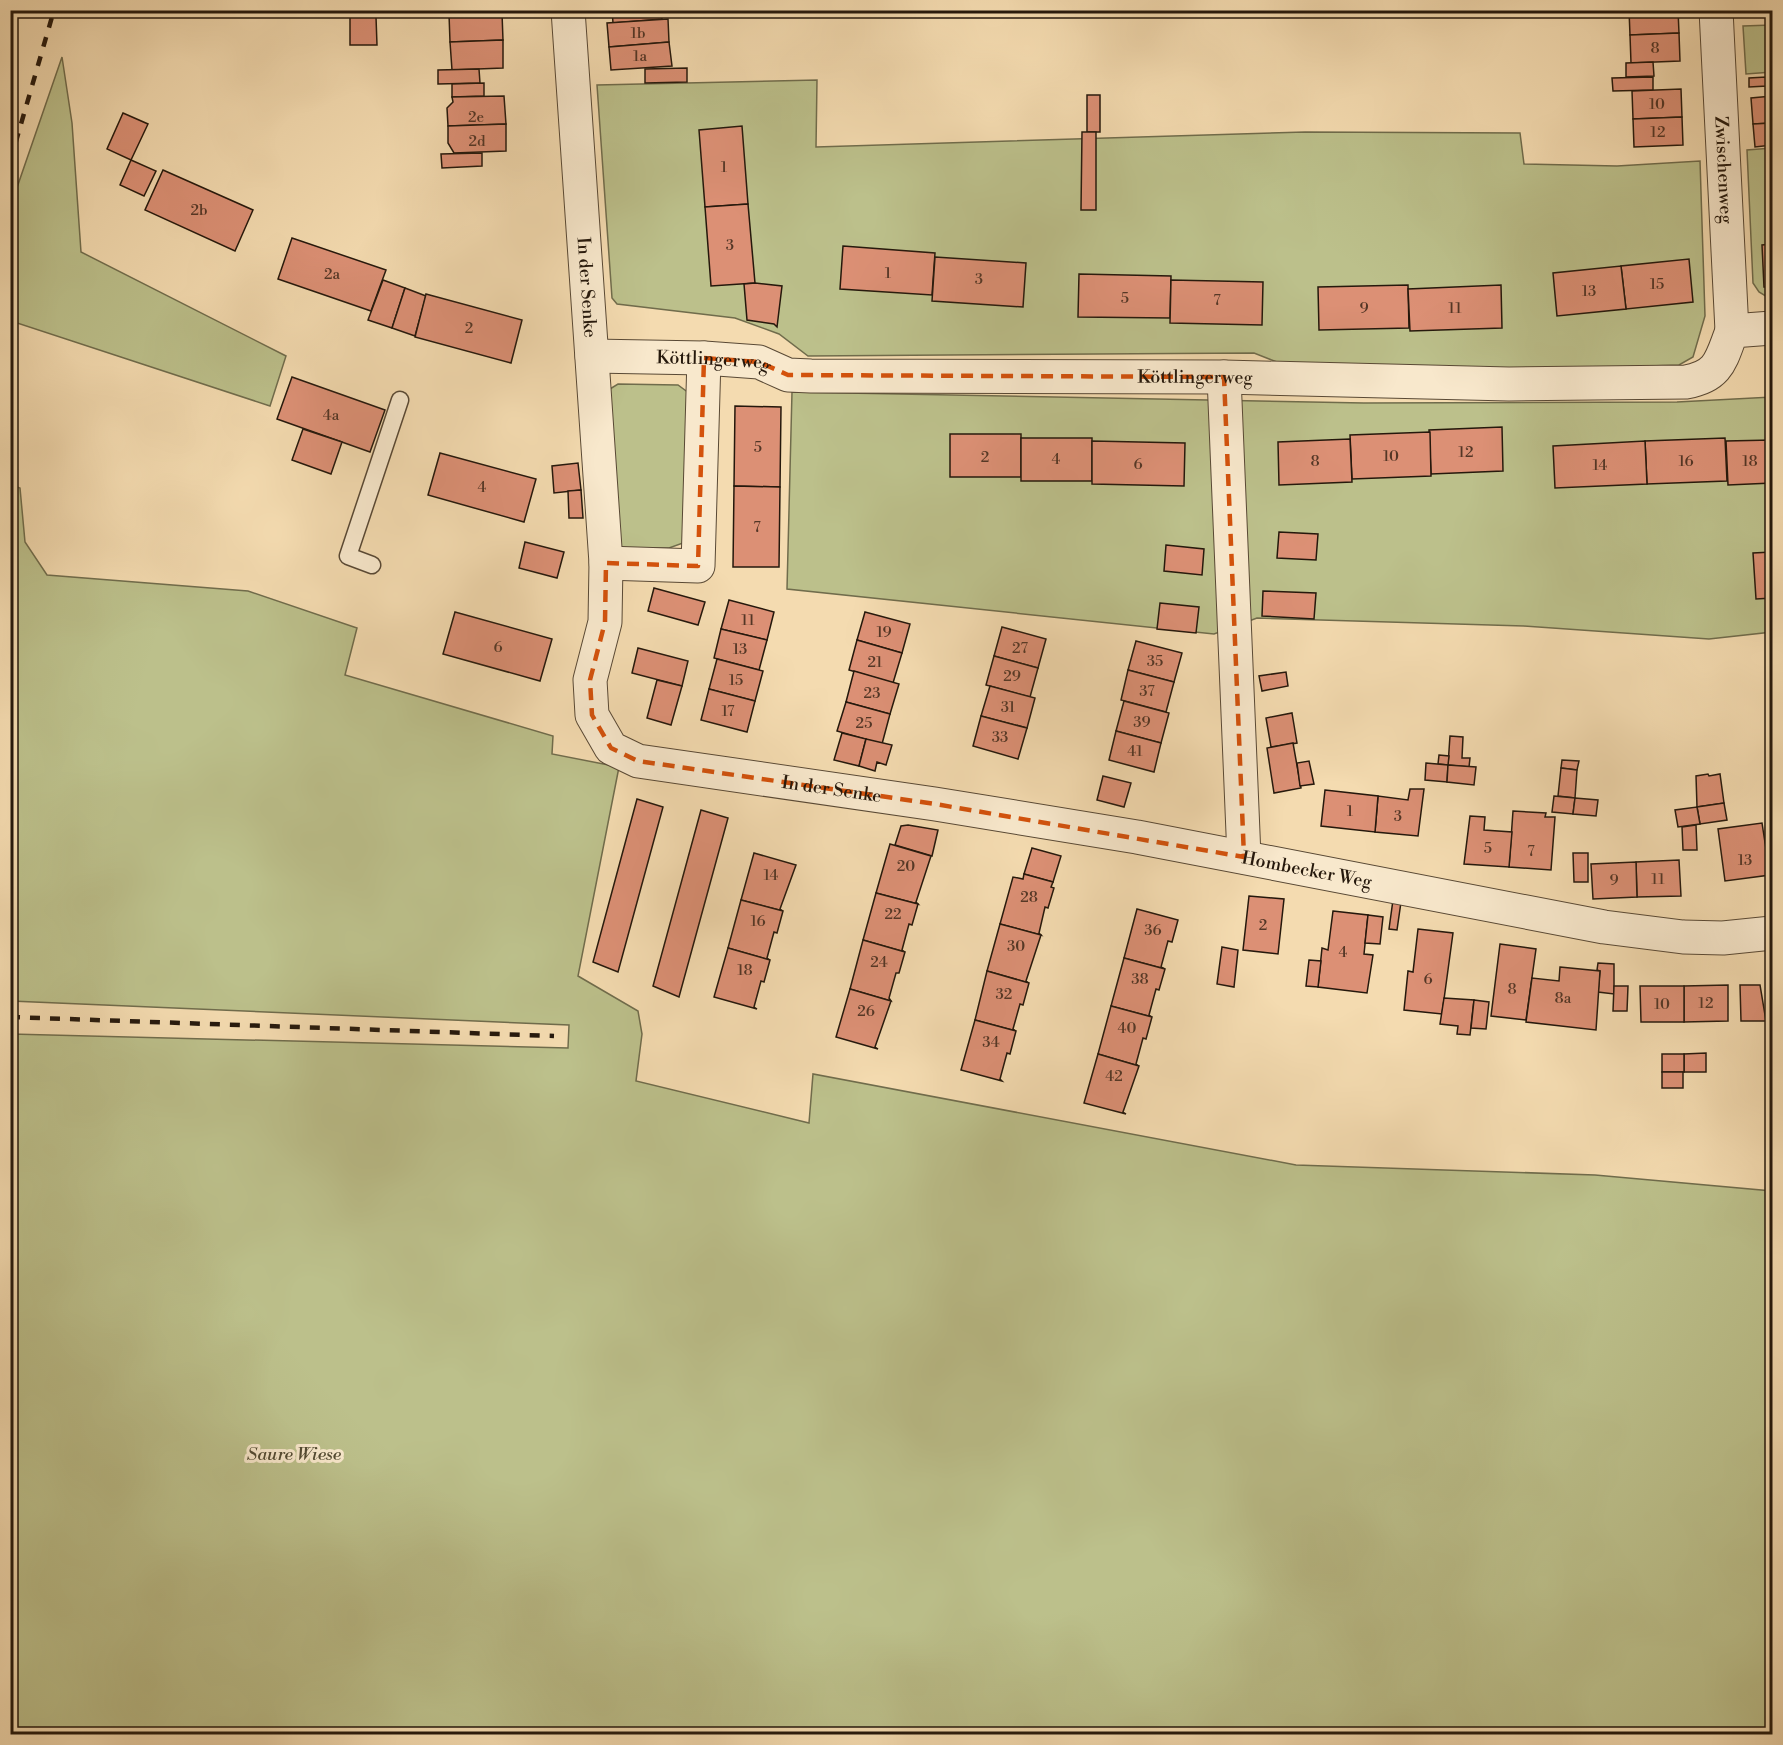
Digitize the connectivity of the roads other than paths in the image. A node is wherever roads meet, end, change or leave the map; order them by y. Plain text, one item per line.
1 (568, 10) edge
2 (1716, 10) edge
3 (1773, 328) edge
4 (1732, 331) junction
5 (592, 356) junction
6 (704, 358) junction
7 (1224, 377) junction
8 (400, 400) dead end
9 (606, 564) junction
10 (372, 565) dead end
11 (1244, 856) junction
12 (1773, 933) edge

1 - 5 street, In der Senke
2 - 4 street, Zwischenweg
3 - 4 street
4 - 7 street, Köttlingerweg
5 - 6 street, Köttlingerweg
5 - 9 street, In der Senke
6 - 7 street, Köttlingerweg
6 - 9 street
7 - 11 street, Hombecker Weg
8 - 10 lane
9 - 11 street, In der Senke
11 - 12 street, Hombecker Weg

